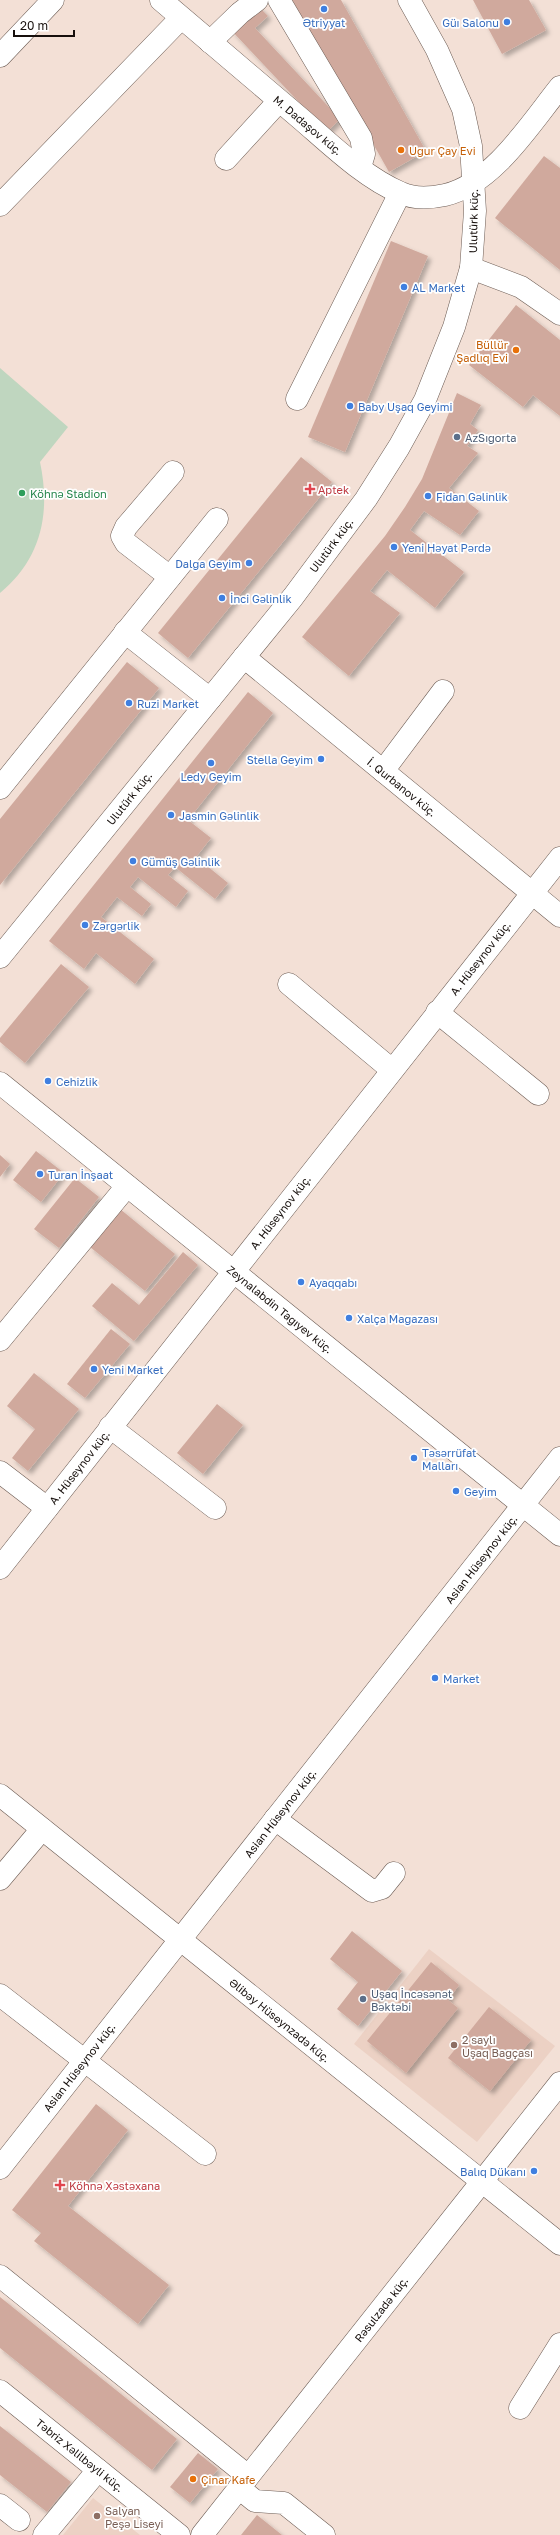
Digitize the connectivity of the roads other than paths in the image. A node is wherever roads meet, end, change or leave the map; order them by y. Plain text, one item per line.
1 (53, 0) edge
2 (161, 0) edge
3 (257, 0) edge
4 (279, 0) edge
5 (409, 0) edge
6 (181, 18) junction
7 (210, 42) junction
8 (0, 56) edge
9 (560, 87) edge
10 (279, 100) junction
11 (226, 158) dead end
12 (360, 167) junction
13 (474, 182) junction
14 (400, 193) junction
15 (0, 205) edge
16 (471, 268) junction
17 (560, 314) edge
18 (297, 399) dead end
19 (173, 472) dead end
20 (217, 520) dead end
21 (170, 577) junction
22 (125, 632) junction
23 (244, 657) junction
24 (443, 691) dead end
25 (210, 699) junction
26 (382, 771) junction
27 (0, 788) edge
28 (560, 858) edge
29 (532, 893) junction
30 (560, 916) edge
31 (0, 956) edge
32 (289, 984) dead end
33 (438, 1012) junction
34 (392, 1070) junction
35 (0, 1083) edge
36 (538, 1094) dead end
37 (127, 1186) junction
38 (233, 1272) junction
39 (0, 1340) edge
40 (110, 1427) junction
41 (560, 1458) edge
42 (0, 1472) edge
43 (524, 1504) junction
44 (47, 1508) junction
45 (215, 1508) dead end
46 (560, 1535) edge
47 (0, 1568) edge
48 (0, 1795) edge
49 (275, 1820) junction
50 (42, 1829) junction
51 (394, 1874) dead end
52 (0, 1879) edge
53 (180, 1940) junction
54 (0, 1995) edge
55 (85, 2060) junction
56 (560, 2082) edge
57 (205, 2154) dead end
58 (0, 2168) edge
59 (482, 2181) junction
60 (560, 2244) edge
61 (0, 2276) edge
62 (560, 2344) edge
63 (0, 2391) edge
64 (520, 2408) dead end
65 (98, 2470) junction
66 (244, 2482) junction
67 (0, 2505) edge
68 (19, 2520) dead end
69 (44, 2535) edge
70 (178, 2535) edge
71 (202, 2535) edge
72 (324, 2535) edge

1 - 8 street
2 - 6 street, M. Dadaşov küç.
3 - 7 street
4 - 12 street
5 - 13 street
6 - 7 street, M. Dadaşov küç.
6 - 15 street
7 - 10 street, M. Dadaşov küç.
9 - 13 street, Ulutürk küç.
10 - 11 street
10 - 12 street, M. Dadaşov küç.
12 - 14 street, M. Dadaşov küç.
13 - 14 street, M. Dadaşov küç.
13 - 16 street, Ulutürk küç.
14 - 18 street
16 - 17 street
16 - 23 street, Ulutürk küç.
19 - 21 street
20 - 21 street
21 - 22 street
22 - 25 street
22 - 27 street
23 - 25 street, Ulutürk küç.
23 - 26 street, İ. Qurbanov küç.
24 - 26 street
25 - 31 street, Ulutürk küç.
26 - 29 street, İ. Qurbanov küç.
28 - 29 street, A. Hüseynov küç.
29 - 30 street, İ. Qurbanov küç.
29 - 33 street, A. Hüseynov küç.
32 - 34 street
33 - 34 street, A. Hüseynov küç.
33 - 36 street
34 - 38 street, A. Hüseynov küç.
35 - 37 street, Zeynalabdin Tağıyev küç.
37 - 38 street, Zeynalabdin Tağıyev küç.
37 - 39 street
38 - 40 street, A. Hüseynov küç.
38 - 43 street, Zeynalabdin Tağıyev küç.
40 - 44 street, A. Hüseynov küç.
40 - 45 street
41 - 43 street, Asian Hüseynov küç.
42 - 44 street
43 - 46 street, Zeynalabdin Tağıyev küç.
43 - 49 street, Asian Hüseynov küç.
44 - 47 street, A. Hüseynov küç.
48 - 50 street, Əlibəy Hüseynzadə küç.
49 - 51 street
49 - 53 street, Asian Hüseynov küç.
50 - 52 street
50 - 53 street, Əlibəy Hüseynzadə küç.
53 - 55 street, Asian Hüseynov küç.
53 - 59 street, Əlibəy Hüseynzadə küç.
54 - 55 street
55 - 57 street
55 - 58 street, Asian Hüseynov küç.
56 - 59 street, Rəsulzadə küç.
59 - 60 street, Əlibəy Hüseynzadə küç.
59 - 66 street, Rəsulzadə küç.
61 - 66 street
62 - 64 street
63 - 65 street, Təbriz Xəlilbəyli küç.
65 - 69 street
65 - 70 street, Təbriz Xəlilbəyli küç.
66 - 71 street, Rəsulzadə küç.
66 - 72 street
67 - 68 street

